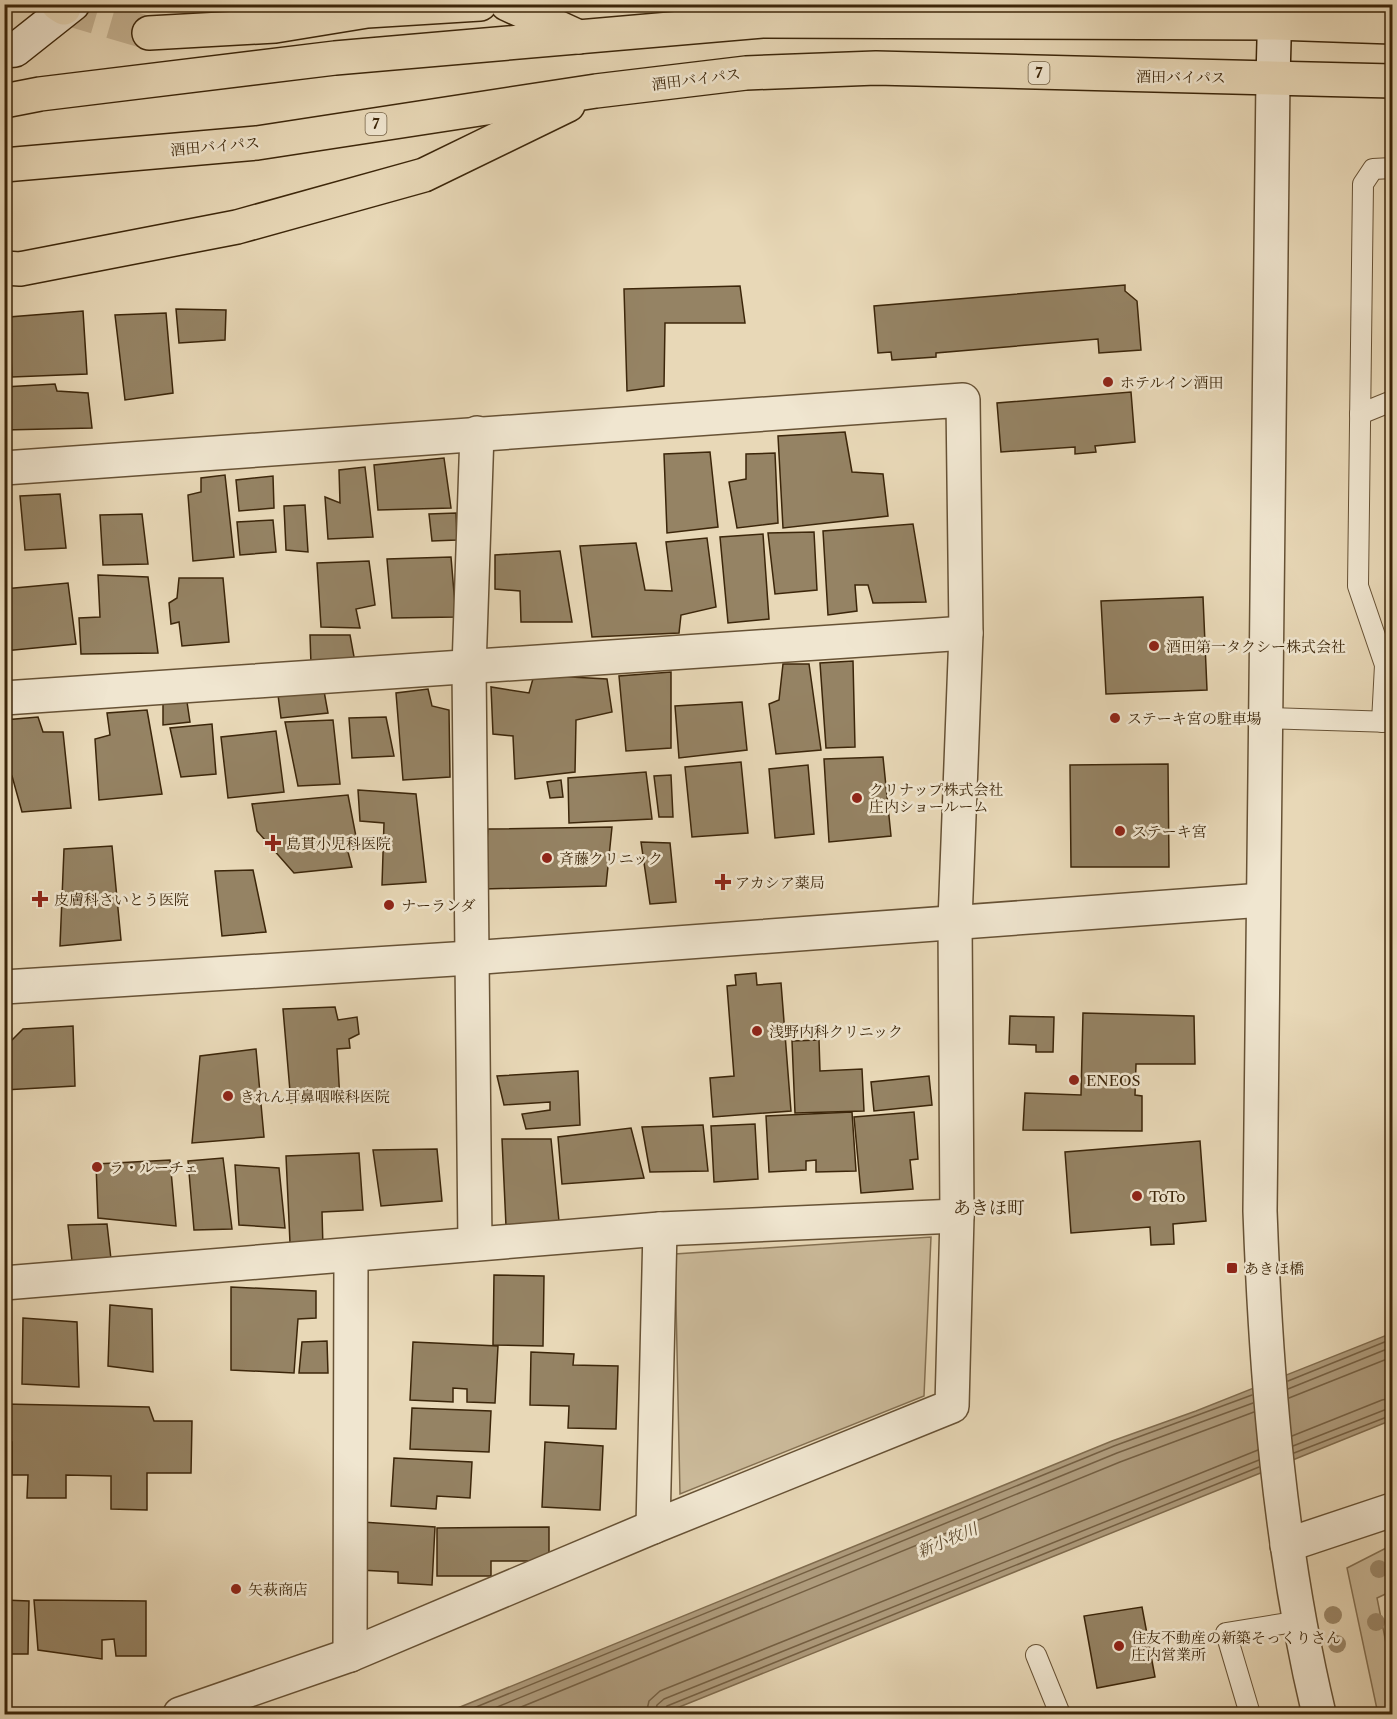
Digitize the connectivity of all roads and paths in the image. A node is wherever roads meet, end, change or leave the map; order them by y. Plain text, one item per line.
1 (480, 4) edge
2 (507, 4) edge
3 (65, 6) edge
4 (1275, 14) edge
5 (1392, 27) edge
6 (149, 33) tunnel mouth
7 (582, 38) junction
8 (4, 51) edge
9 (1273, 78) junction
10 (1392, 81) edge
11 (596, 91) junction
12 (4, 101) edge
13 (4, 165) edge
14 (1392, 168) edge
15 (4, 268) edge
16 (1392, 401) edge
17 (1360, 414) junction
18 (477, 433) junction
19 (4, 468) edge
20 (966, 633) junction
21 (468, 668) junction
22 (4, 698) edge
23 (1266, 718) junction
24 (1387, 722) edge
25 (1263, 900) junction
26 (955, 921) junction
27 (470, 958) junction
28 (4, 987) edge
29 (957, 1216) junction
30 (660, 1229) junction
31 (475, 1244) junction
32 (351, 1257) junction
33 (4, 1283) edge
34 (1392, 1510) edge
35 (653, 1527) junction
36 (1287, 1545) junction
37 (1300, 1621) junction
38 (350, 1655) junction
39 (1036, 1655) dead end
40 (180, 1714) edge
41 (1060, 1714) edge
42 (1250, 1714) edge
43 (1318, 1714) edge

1 - 6 highway
2 - 7 highway
3 - 8 street
4 - 5 highway
4 - 7 highway
4 - 9 street
7 - 12 highway
9 - 10 highway, 酒田バイパス / 7
9 - 11 highway, 酒田バイパス / 7
9 - 23 street
11 - 13 highway, 酒田バイパス / 7
11 - 15 highway
14 - 17 lane
16 - 17 lane
17 - 24 lane
18 - 19 street
18 - 20 street
18 - 21 street
20 - 21 street
20 - 26 street
21 - 22 street
21 - 27 street
23 - 24 lane
23 - 25 street
25 - 26 street
25 - 36 street
26 - 27 street
26 - 29 street
27 - 28 street
27 - 31 street
29 - 30 street
29 - 35 street
30 - 31 street
30 - 35 street
31 - 32 street
32 - 33 street
32 - 38 street
34 - 36 street
35 - 38 street
36 - 37 street
37 - 42 lane
37 - 43 street
38 - 40 street
39 - 41 lane

